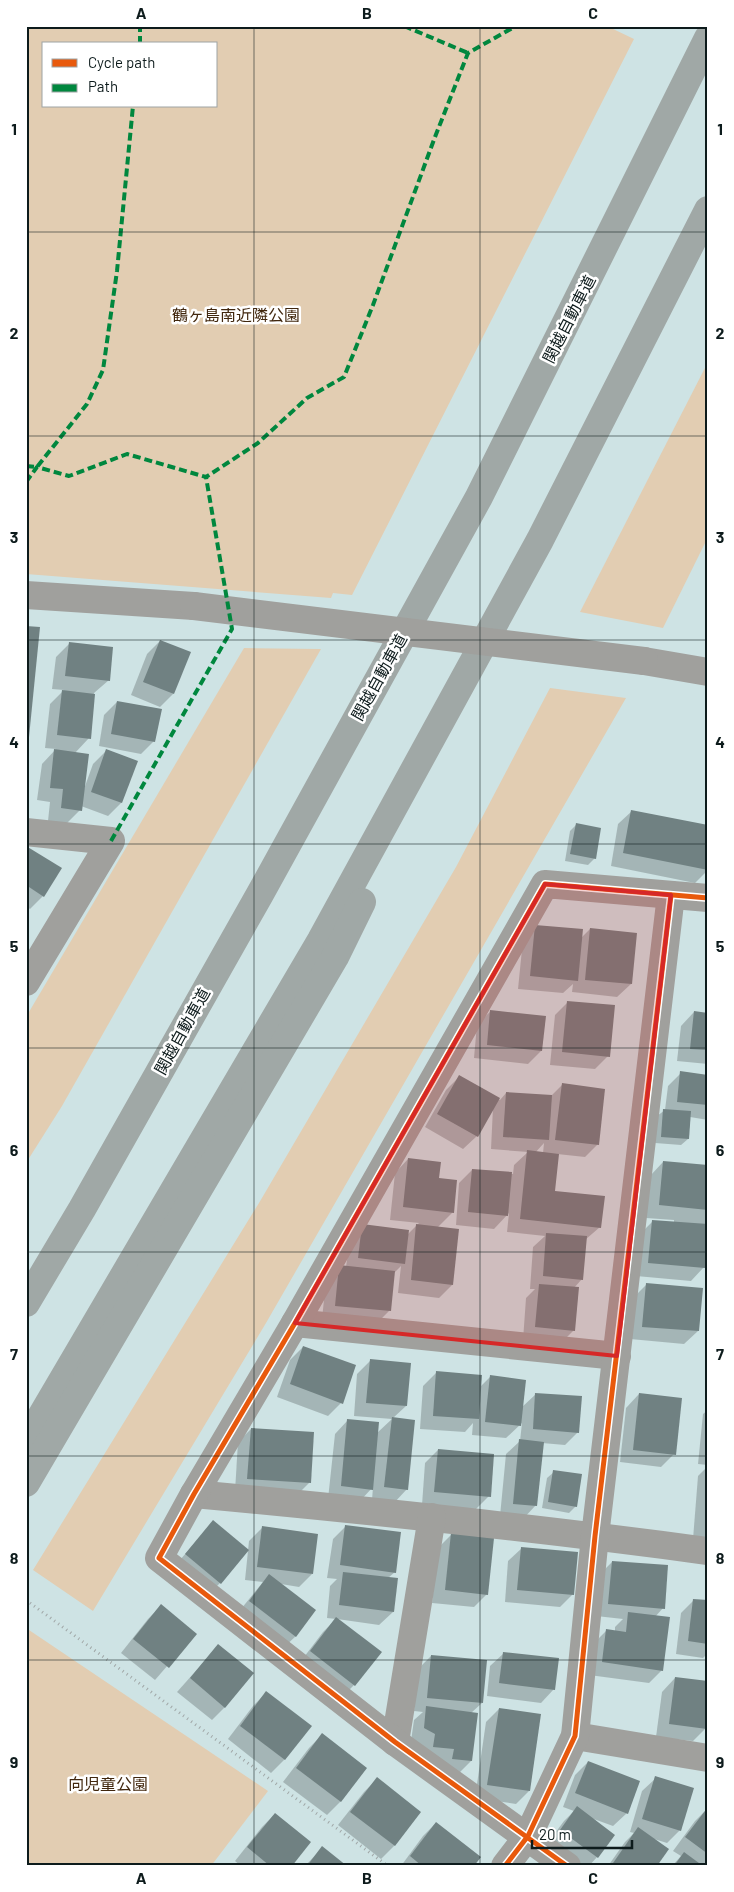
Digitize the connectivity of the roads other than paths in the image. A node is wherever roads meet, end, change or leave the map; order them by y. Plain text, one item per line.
1 (708, 38) edge
2 (708, 210) edge
3 (540, 540) junction
4 (26, 594) edge
5 (708, 672) edge
6 (26, 832) edge
7 (670, 895) junction
8 (708, 898) edge
9 (26, 982) edge
10 (26, 1303) edge
11 (295, 1323) junction
12 (617, 1356) junction
13 (26, 1442) edge
14 (26, 1483) edge
15 (194, 1494) junction
16 (432, 1517) junction
17 (595, 1536) junction
18 (708, 1551) edge
19 (575, 1736) junction
20 (395, 1742) junction
21 (708, 1758) edge
22 (528, 1836) junction
23 (506, 1866) edge
24 (568, 1866) edge

1 - 10 highway, 関越自動車道
2 - 3 highway
3 - 13 highway
3 - 14 highway
4 - 5 street, bridge
6 - 9 street
7 - 8 street
7 - 11 street
7 - 12 street
11 - 12 street
11 - 15 street
12 - 17 street
15 - 16 street
15 - 20 street
16 - 17 street
16 - 20 street
17 - 18 street
17 - 19 street
19 - 21 street
19 - 22 street
20 - 22 street
22 - 23 street
22 - 24 street

